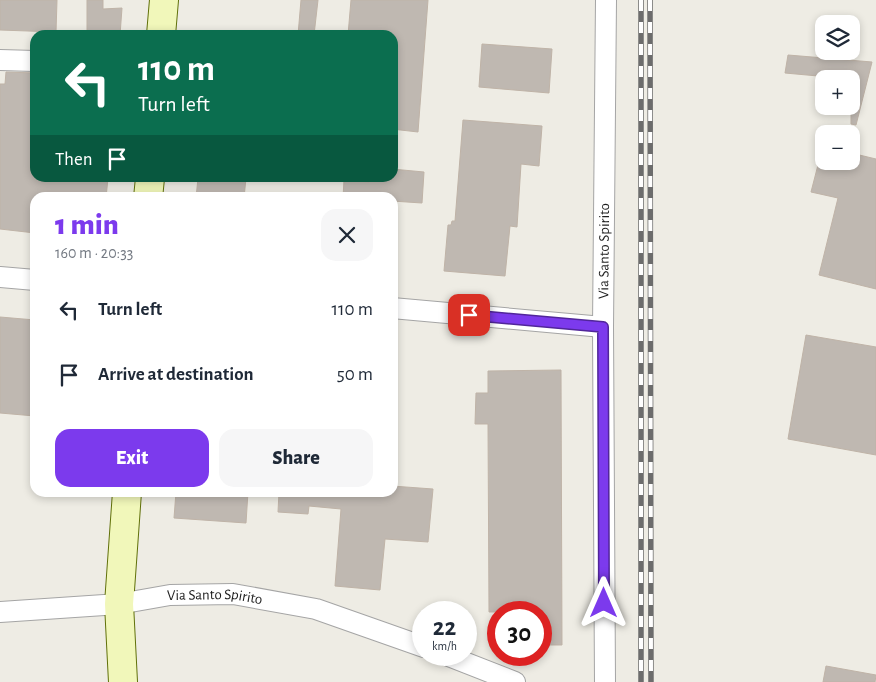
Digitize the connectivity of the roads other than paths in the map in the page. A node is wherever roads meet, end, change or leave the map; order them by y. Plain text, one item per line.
1 (164, 0) edge
2 (606, 0) edge
3 (161, 30) edge
4 (0, 60) edge
5 (30, 61) edge
6 (0, 278) edge
7 (30, 280) edge
8 (398, 309) edge
9 (603, 327) junction
10 (127, 497) edge
11 (119, 604) junction
12 (0, 612) edge
13 (412, 643) edge
14 (474, 666) edge
15 (123, 682) edge
16 (514, 682) edge
17 (604, 682) edge

1 - 3 street
2 - 9 street, Via Santo Spirito
4 - 5 street
6 - 7 street
8 - 9 street
9 - 17 street, Via Santo Spirito
10 - 11 street
11 - 12 street, Via Santo Spirito
11 - 13 street, Via Santo Spirito
11 - 15 street
14 - 16 street

